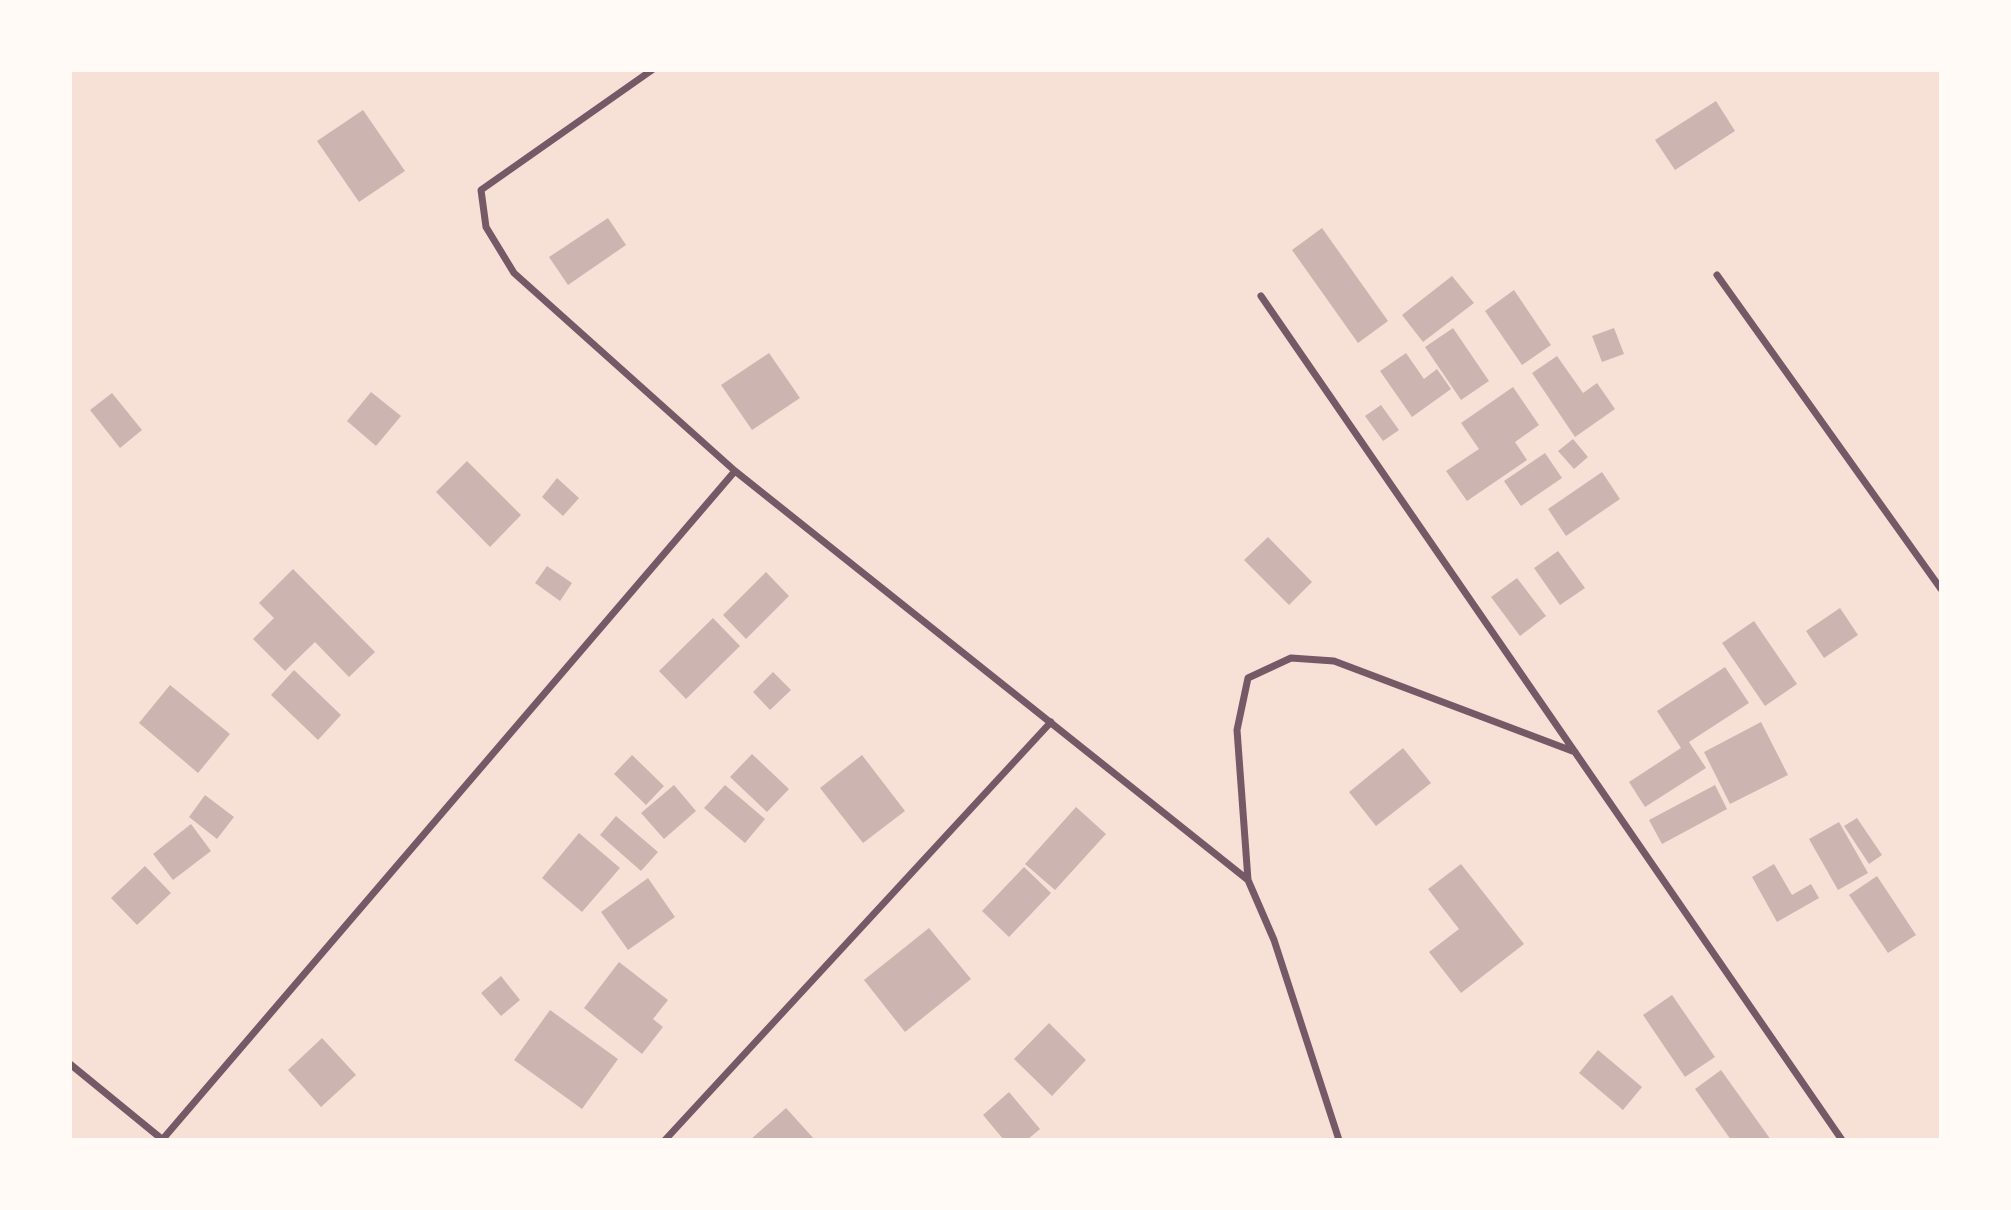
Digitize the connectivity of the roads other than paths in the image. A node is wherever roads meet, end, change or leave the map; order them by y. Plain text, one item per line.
1 (652, 70) edge
2 (1717, 275) dead end
3 (1261, 296) dead end
4 (735, 471) junction
5 (1941, 589) edge
6 (1051, 722) junction
7 (1575, 752) junction
8 (1248, 880) junction
9 (70, 1064) edge
10 (162, 1140) edge
11 (665, 1140) edge
12 (1339, 1140) edge
13 (1842, 1140) edge

1 - 4 street
2 - 5 street
3 - 7 street
4 - 6 street
4 - 10 street
6 - 8 street
6 - 11 street
7 - 8 street
7 - 13 street
8 - 12 street
9 - 10 street

